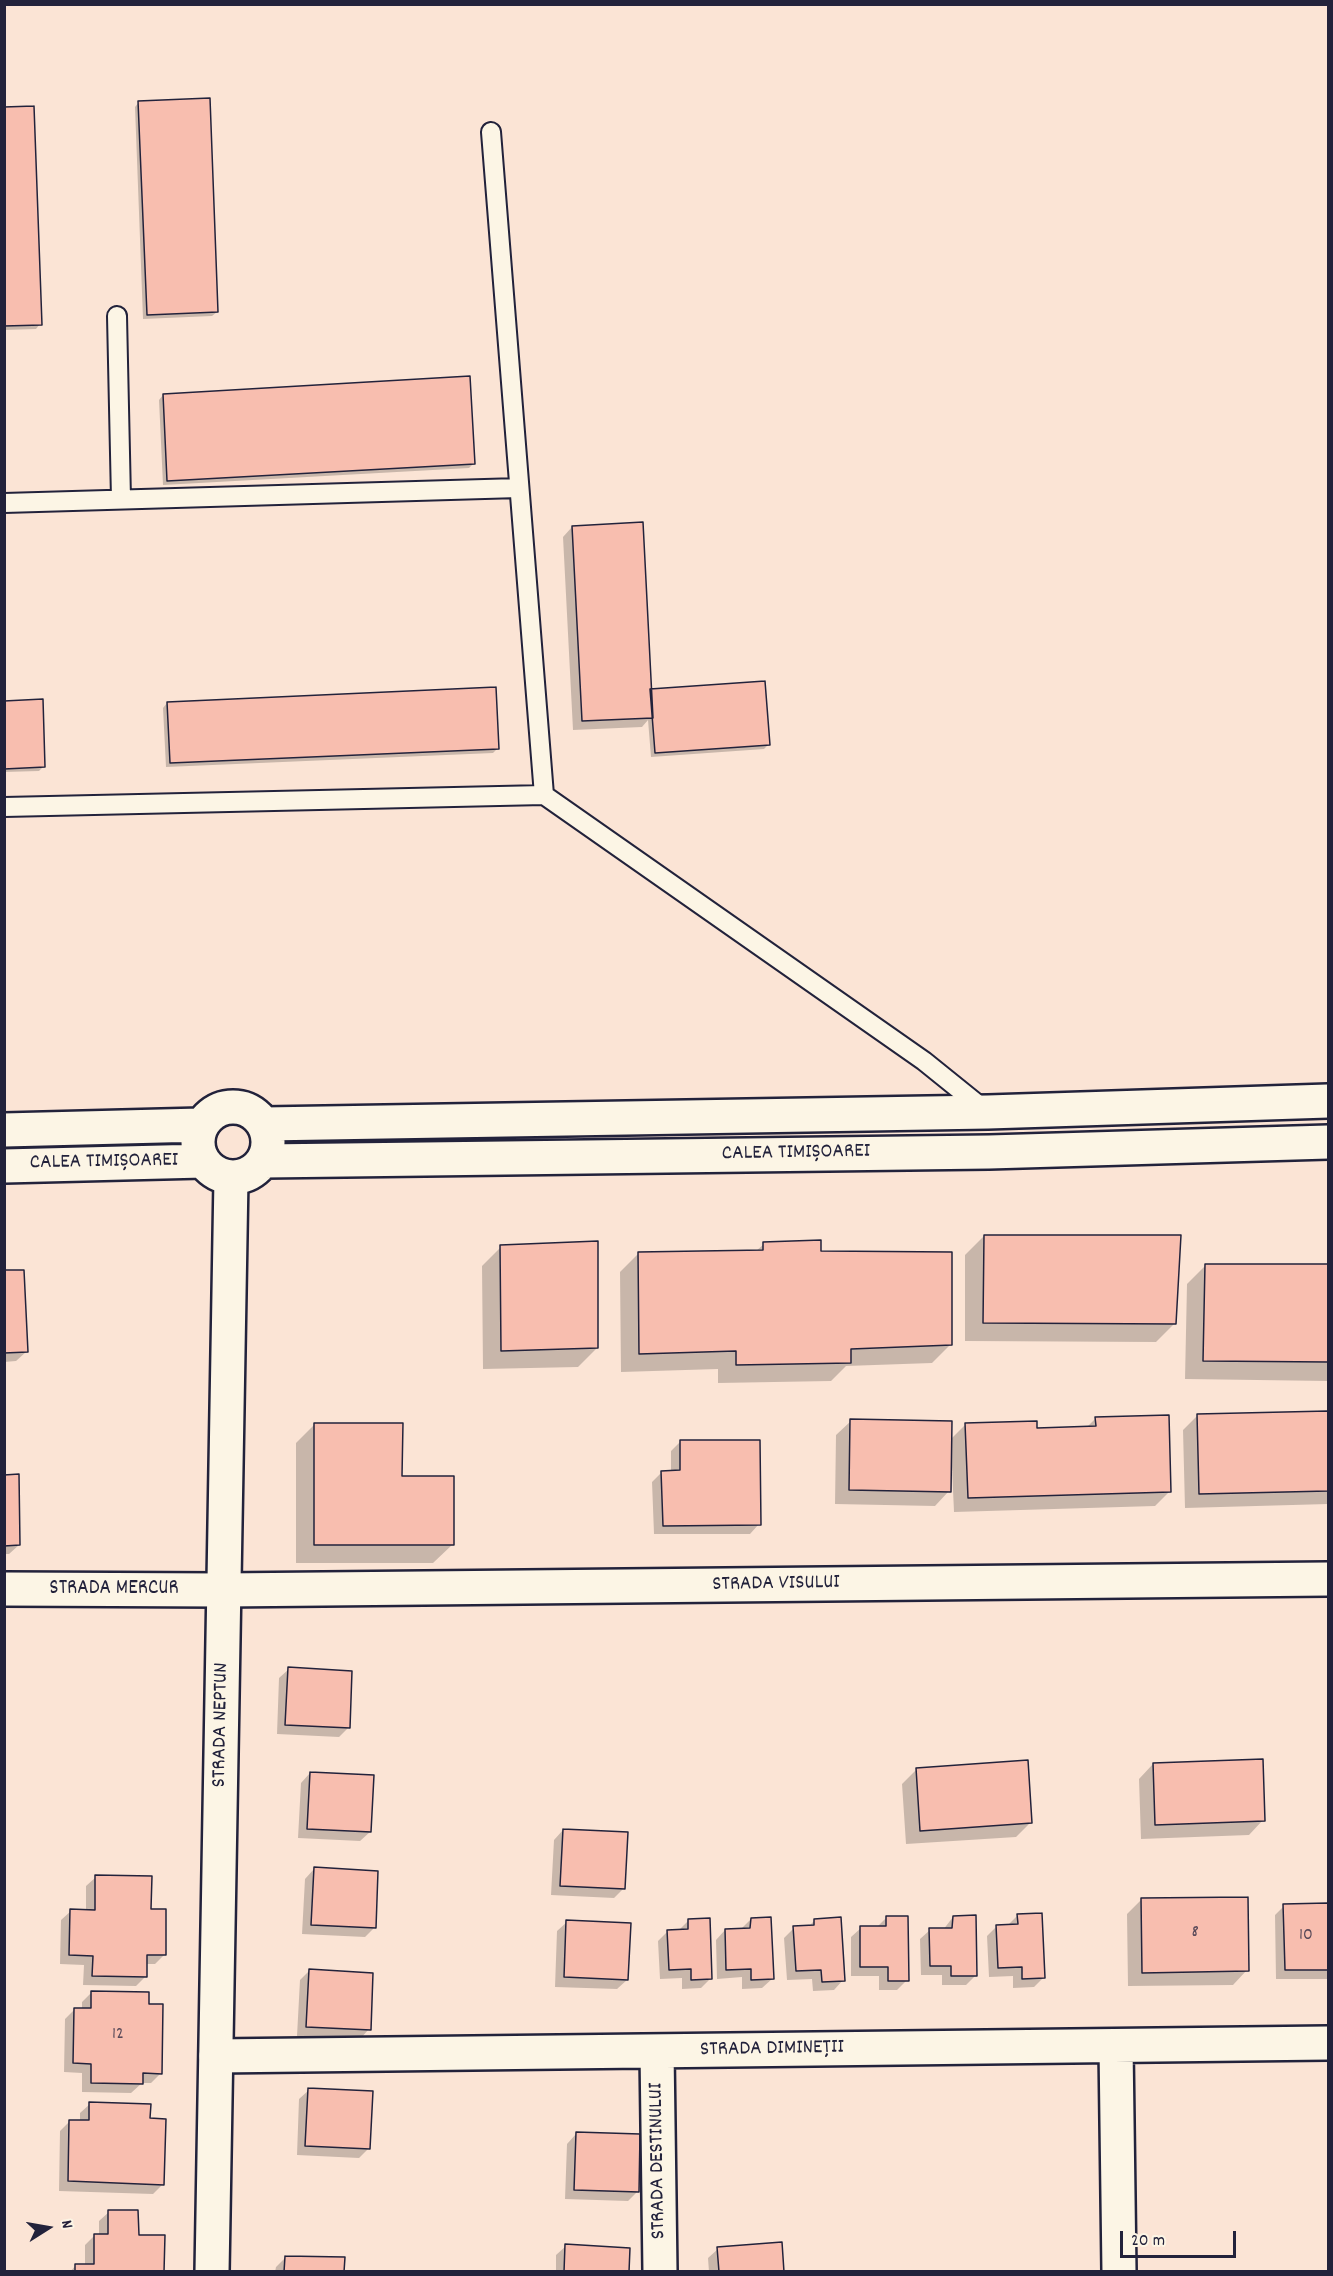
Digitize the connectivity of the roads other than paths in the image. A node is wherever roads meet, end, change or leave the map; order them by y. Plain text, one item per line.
1 (490, 132) dead end
2 (117, 316) dead end
3 (519, 488) junction
4 (122, 499) junction
5 (4, 503) edge
6 (544, 795) junction
7 (4, 807) edge
8 (1329, 1101) edge
9 (988, 1112) junction
10 (264, 1124) junction
11 (201, 1125) junction
12 (4, 1130) edge
13 (1329, 1142) edge
14 (203, 1161) junction
15 (264, 1161) junction
16 (4, 1166) edge
17 (231, 1178) junction
18 (1329, 1579) edge
19 (4, 1589) edge
20 (224, 1590) junction
21 (1329, 2043) edge
22 (1116, 2046) junction
23 (657, 2051) junction
24 (216, 2056) junction
25 (212, 2271) edge
26 (660, 2271) edge
27 (1119, 2271) edge

1 - 3 lane
2 - 4 lane
3 - 4 lane
3 - 6 lane
4 - 5 lane
6 - 7 lane
6 - 9 lane
8 - 9 street, CALEA TIMIȘOAREI
9 - 10 street, CALEA TIMIȘOAREI
10 - 11 street
10 - 15 street
11 - 12 street, CALEA TIMIȘOAREI
11 - 14 street
13 - 15 street, CALEA TIMIȘOAREI
14 - 16 street, CALEA TIMIȘOAREI
14 - 17 street
15 - 17 street
17 - 20 street, STRADA NEPTUN
18 - 20 street, STRADA VISULUI
19 - 20 street, STRADA MERCUR
20 - 24 street, STRADA NEPTUN
21 - 22 street, STRADA DIMINEȚII
22 - 23 street, STRADA DIMINEȚII
22 - 27 street
23 - 24 street, STRADA DIMINEȚII
23 - 26 street, STRADA DESTINULUI
24 - 25 street, STRADA NEPTUN

